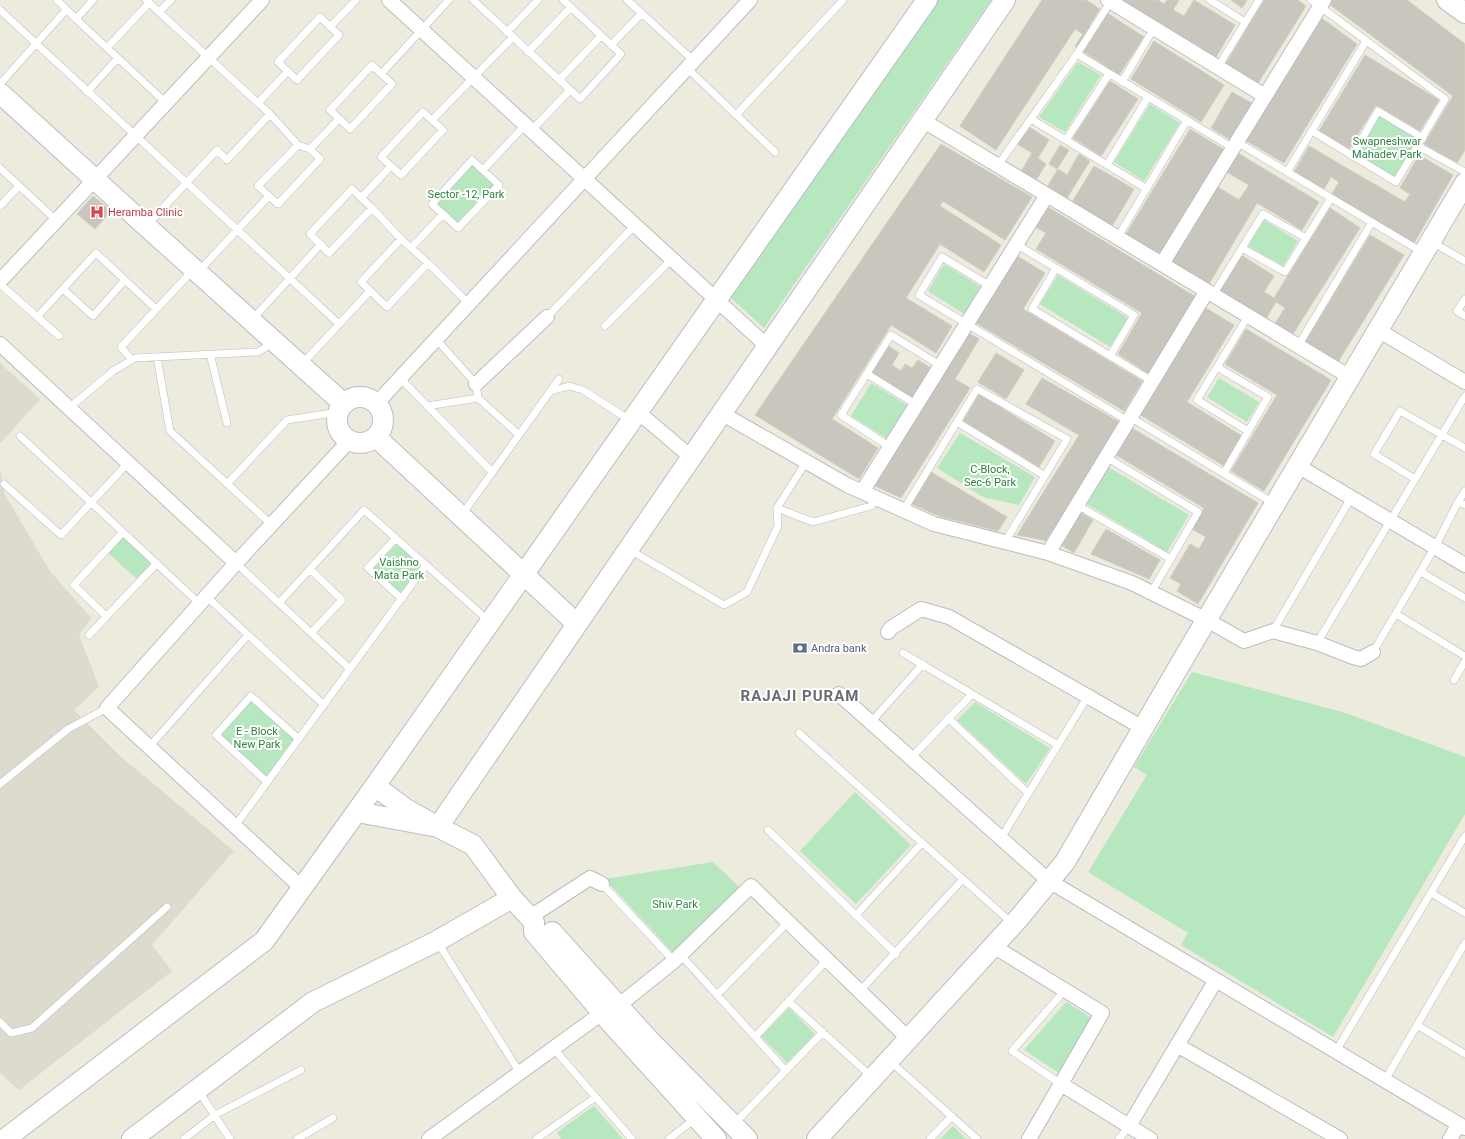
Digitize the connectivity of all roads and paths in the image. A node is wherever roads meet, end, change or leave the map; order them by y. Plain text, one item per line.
1 (57, 0) edge
2 (93, 0) edge
3 (171, 0) edge
4 (262, 0) edge
5 (356, 0) edge
6 (389, 0) edge
7 (449, 0) edge
8 (538, 0) edge
9 (564, 0) edge
10 (627, 0) edge
11 (750, 0) edge
12 (844, 0) edge
13 (1005, 0) edge
14 (1210, 0) edge
15 (1259, 0) edge
16 (1447, 0) edge
17 (148, 1) edge
18 (476, 1) edge
19 (923, 1) edge
20 (1110, 1) edge
21 (1319, 2) edge
22 (571, 7) junction
23 (0, 10) edge
24 (66, 10) junction
25 (159, 12) junction
26 (642, 13) junction
27 (1465, 13) edge
28 (76, 19) junction
29 (1245, 22) junction
30 (330, 27) junction
31 (1154, 28) junction
32 (421, 30) junction
33 (510, 34) junction
34 (601, 36) junction
35 (1366, 41) junction
36 (36, 44) junction
37 (611, 45) junction
38 (107, 48) junction
39 (528, 52) junction
40 (1077, 54) junction
41 (209, 57) junction
42 (118, 58) junction
43 (690, 65) junction
44 (1218, 68) junction
45 (288, 71) junction
46 (382, 74) junction
47 (1109, 74) junction
48 (473, 78) junction
49 (559, 80) junction
50 (1122, 82) junction
51 (0, 84) edge
52 (570, 90) junction
53 (0, 92) edge
54 (88, 92) junction
55 (1265, 96) junction
56 (1148, 97) junction
57 (166, 103) junction
58 (258, 103) junction
59 (270, 114) junction
60 (736, 115) junction
61 (339, 119) junction
62 (1031, 119) junction
63 (432, 120) junction
64 (922, 120) junction
65 (1187, 120) junction
66 (528, 128) junction
67 (1312, 131) junction
68 (135, 136) junction
69 (1422, 138) junction
70 (1066, 140) junction
71 (298, 145) junction
72 (1235, 145) junction
73 (1418, 146) junction
74 (310, 149) junction
75 (775, 152) dead end
76 (1352, 156) junction
77 (998, 165) junction
78 (1106, 165) junction
79 (391, 166) junction
80 (0, 168) edge
81 (483, 170) junction
82 (1287, 172) junction
83 (1465, 172) edge
84 (584, 179) junction
85 (94, 180) junction
86 (186, 183) junction
87 (1465, 183) edge
88 (19, 186) junction
89 (1147, 189) junction
90 (1047, 195) junction
91 (269, 196) junction
92 (361, 198) junction
93 (1331, 198) junction
94 (0, 206) edge
95 (372, 208) junction
96 (443, 214) junction
97 (56, 220) junction
98 (1372, 222) junction
99 (635, 225) junction
100 (146, 226) junction
101 (237, 230) junction
102 (1118, 238) junction
103 (1306, 238) junction
104 (401, 239) junction
105 (321, 244) junction
106 (1016, 244) junction
107 (1427, 247) junction
108 (411, 248) junction
109 (1242, 248) junction
110 (672, 259) junction
111 (1465, 261) edge
112 (428, 263) junction
113 (1162, 264) junction
114 (1056, 268) junction
115 (195, 271) junction
116 (290, 278) junction
117 (125, 280) junction
118 (0, 281) edge
119 (0, 284) edge
120 (990, 286) junction
121 (63, 289) junction
122 (370, 291) junction
123 (1210, 293) junction
124 (1465, 299) edge
125 (717, 300) junction
126 (469, 304) junction
127 (156, 309) junction
128 (1248, 316) junction
129 (1465, 316) edge
130 (37, 317) junction
131 (547, 317) joint
132 (251, 321) junction
133 (339, 324) junction
134 (967, 324) junction
135 (605, 326) dead end
136 (1378, 330) junction
137 (58, 336) dead end
138 (436, 339) junction
139 (274, 342) junction
140 (0, 344) edge
141 (767, 346) junction
142 (1298, 346) junction
143 (210, 354) junction
144 (1110, 356) junction
145 (156, 357) junction
146 (132, 360) junction
147 (300, 365) junction
148 (941, 366) junction
149 (1217, 367) junction
150 (866, 374) junction
151 (1350, 377) junction
152 (400, 378) junction
153 (559, 379) dead end
154 (1152, 381) junction
155 (1465, 382) edge
156 (551, 390) junction
157 (477, 391) junction
158 (1465, 396) edge
159 (376, 404) junction
160 (917, 405) junction
161 (427, 406) junction
162 (69, 408) junction
163 (341, 408) junction
164 (721, 413) junction
165 (635, 417) junction
166 (1129, 419) junction
167 (957, 422) junction
168 (227, 423) dead end
169 (1248, 431) junction
170 (1442, 434) junction
171 (20, 436) dead end
172 (376, 436) junction
173 (519, 436) junction
174 (349, 441) junction
175 (890, 447) junction
176 (1465, 448) edge
177 (691, 457) junction
178 (1106, 457) junction
179 (806, 462) junction
180 (128, 463) junction
181 (1298, 466) junction
182 (492, 472) junction
183 (1224, 473) junction
184 (1045, 476) junction
185 (1415, 479) junction
186 (4, 484) dead end
187 (227, 484) junction
188 (1465, 491) edge
189 (862, 492) junction
190 (1351, 498) junction
191 (877, 499) junction
192 (92, 502) junction
193 (1275, 504) junction
194 (1462, 504) edge
195 (1077, 505) junction
196 (777, 508) junction
197 (903, 511) junction
198 (461, 516) junction
199 (1390, 521) junction
200 (272, 525) junction
201 (123, 532) junction
202 (396, 538) junction
203 (1005, 542) junction
204 (1436, 547) junction
205 (628, 549) junction
206 (1048, 553) junction
207 (1171, 559) junction
208 (157, 563) junction
209 (236, 563) junction
210 (426, 565) junction
211 (1465, 565) edge
212 (310, 569) junction
213 (1421, 572) junction
214 (524, 574) junction
215 (1151, 592) junction
216 (1465, 598) edge
217 (402, 599) junction
218 (203, 600) junction
219 (279, 603) junction
220 (1396, 614) junction
221 (106, 616) junction
222 (1207, 620) junction
223 (490, 622) junction
224 (577, 624) junction
225 (1273, 631) junction
226 (888, 632) dead end
227 (311, 633) junction
228 (89, 635) dead end
229 (248, 635) junction
230 (1317, 643) junction
231 (1373, 652) joint
232 (903, 653) dead end
233 (1465, 656) edge
234 (1465, 661) edge
235 (923, 664) junction
236 (350, 669) junction
237 (1454, 680) dead end
238 (839, 694) dead end
239 (972, 694) junction
240 (1088, 696) junction
241 (324, 705) junction
242 (108, 708) junction
243 (948, 718) junction
244 (871, 722) junction
245 (1144, 728) junction
246 (799, 733) dead end
247 (299, 739) junction
248 (1058, 745) junction
249 (149, 747) junction
250 (911, 758) junction
251 (267, 782) junction
252 (0, 784) edge
253 (375, 786) junction
254 (1028, 793) junction
255 (357, 812) junction
256 (235, 826) junction
257 (438, 827) junction
258 (768, 830) dead end
259 (1465, 836) edge
260 (1001, 838) junction
261 (922, 843) junction
262 (963, 879) junction
263 (1049, 881) junction
264 (602, 884) joint
265 (302, 888) junction
266 (1431, 893) junction
267 (512, 898) junction
268 (167, 906) dead end
269 (1465, 913) edge
270 (856, 915) junction
271 (532, 920) junction
272 (788, 922) junction
273 (1013, 924) junction
274 (437, 941) junction
275 (1465, 943) edge
276 (993, 946) junction
277 (896, 954) junction
278 (677, 958) junction
279 (827, 960) junction
280 (1216, 980) junction
281 (1065, 990) junction
282 (860, 991) junction
283 (717, 995) junction
284 (788, 1001) junction
285 (610, 1010) junction
286 (0, 1022) edge
287 (1417, 1025) junction
288 (823, 1032) junction
289 (755, 1037) junction
290 (908, 1038) junction
291 (1178, 1045) junction
292 (554, 1049) junction
293 (1336, 1051) junction
294 (1465, 1053) edge
295 (888, 1060) junction
296 (301, 1070) dead end
297 (786, 1071) junction
298 (520, 1073) junction
299 (872, 1077) junction
300 (1385, 1080) junction
301 (1061, 1084) junction
302 (198, 1090) junction
303 (596, 1097) junction
304 (215, 1115) junction
305 (952, 1116) junction
306 (697, 1117) junction
307 (333, 1118) dead end
308 (1129, 1126) junction
309 (1462, 1126) edge
310 (546, 1132) junction
311 (740, 1132) edge
312 (5, 1139) edge
313 (132, 1139) edge
314 (184, 1139) edge
315 (230, 1139) edge
316 (297, 1139) edge
317 (429, 1139) edge
318 (536, 1139) edge
319 (550, 1139) edge
320 (632, 1139) edge
321 (669, 1139) edge
322 (716, 1139) edge
323 (817, 1139) edge
324 (930, 1139) edge
325 (977, 1139) edge
326 (1029, 1139) edge
327 (1119, 1139) edge
328 (1150, 1139) edge
329 (1340, 1139) edge
330 (1450, 1139) edge

1 - 24 lane
2 - 28 lane
3 - 25 lane
4 - 41 street
5 - 30 lane
6 - 32 street
7 - 32 lane
8 - 33 lane
9 - 22 lane
10 - 26 lane
11 - 43 street
12 - 60 lane
13 - 64 street
14 - 29 lane
15 - 29 lane
16 - 27 street
17 - 25 lane
17 - 38 lane
18 - 33 lane
19 - 125 street
20 - 31 street
20 - 40 lane
21 - 35 lane
21 - 55 street
22 - 34 lane
22 - 39 lane
23 - 36 lane
24 - 28 lane
24 - 36 lane
25 - 41 lane
26 - 37 lane
26 - 43 lane
28 - 38 lane
29 - 44 lane
30 - 45 lane
30 - 45 lane
31 - 44 street
31 - 50 lane
32 - 46 lane
32 - 48 street
33 - 39 lane
33 - 48 lane
34 - 37 lane
34 - 49 lane
35 - 67 lane
35 - 69 lane
36 - 51 lane
36 - 54 lane
37 - 52 lane
38 - 42 lane
39 - 49 lane
40 - 47 lane
40 - 62 lane
41 - 57 street
41 - 58 lane
42 - 54 lane
42 - 57 lane
43 - 60 lane
43 - 84 street
44 - 55 street
45 - 58 lane
46 - 61 lane
46 - 61 lane
47 - 50 lane
47 - 70 lane
48 - 63 lane
48 - 66 street
49 - 52 lane
50 - 56 lane
52 - 66 lane
53 - 85 street
54 - 68 lane
55 - 72 street
56 - 65 lane
56 - 78 lane
57 - 68 street
58 - 59 lane
59 - 71 lane
59 - 86 lane
60 - 75 lane
61 - 74 lane
62 - 70 lane
62 - 77 lane
63 - 79 lane
63 - 79 lane
64 - 77 street
64 - 141 street
65 - 72 lane
65 - 89 lane
66 - 81 lane
66 - 84 street
67 - 76 lane
67 - 82 lane
68 - 85 street
68 - 86 lane
69 - 73 lane
69 - 76 lane
70 - 78 lane
71 - 74 lane
71 - 91 lane
72 - 82 lane
72 - 113 street
73 - 76 lane
73 - 83 lane
74 - 91 lane
77 - 90 street
78 - 89 lane
79 - 92 lane
80 - 88 lane
81 - 96 lane
81 - 96 lane
82 - 93 lane
84 - 99 street
84 - 126 street
85 - 97 street
85 - 100 street
86 - 100 lane
86 - 101 lane
87 - 107 street
88 - 94 lane
88 - 97 lane
89 - 102 lane
90 - 102 street
90 - 106 street
91 - 101 lane
92 - 95 lane
92 - 105 lane
93 - 98 lane
93 - 103 lane
95 - 104 lane
95 - 105 lane
96 - 108 lane
97 - 118 street
98 - 107 lane
98 - 142 lane
99 - 110 street
99 - 131 lane
100 - 115 street
101 - 115 lane
101 - 116 lane
102 - 113 street
103 - 109 lane
103 - 109 lane
104 - 108 lane
104 - 122 lane
105 - 116 lane
106 - 114 lane
106 - 120 street
107 - 111 lane
107 - 136 street
108 - 112 lane
109 - 123 lane
110 - 125 street
110 - 135 lane
112 - 122 lane
112 - 126 lane
113 - 123 street
114 - 144 lane
114 - 144 lane
115 - 127 lane
115 - 132 street
116 - 132 lane
116 - 133 lane
117 - 121 lane
117 - 121 lane
117 - 127 lane
119 - 130 lane
120 - 134 street
120 - 134 lane
121 - 130 lane
122 - 133 lane
123 - 128 street
123 - 154 street
124 - 129 lane
125 - 141 street
125 - 165 street
126 - 138 street
127 - 146 lane
128 - 142 street
128 - 149 lane
130 - 137 lane
131 - 157 street
132 - 139 street
133 - 147 lane
134 - 148 street
134 - 166 lane
136 - 151 street
136 - 155 street
138 - 152 street
138 - 157 lane
139 - 143 lane
139 - 147 street
140 - 162 street
141 - 164 street
142 - 151 street
143 - 145 lane
143 - 168 lane
144 - 154 lane
145 - 146 lane
145 - 187 lane
146 - 162 lane
147 - 163 street
148 - 150 lane
148 - 160 street
149 - 169 lane
149 - 169 lane
150 - 160 lane
150 - 175 lane
151 - 181 street
152 - 159 street
152 - 161 lane
153 - 156 lane
154 - 166 street
156 - 165 lane
156 - 173 lane
157 - 161 lane
157 - 173 lane
158 - 170 lane
159 - 163 street
159 - 172 street
160 - 175 street
161 - 182 lane
162 - 180 street
163 - 174 street
163 - 187 lane
164 - 177 street
164 - 179 street
165 - 177 street
165 - 214 street
166 - 178 street
166 - 183 lane
167 - 184 lane
167 - 184 lane
167 - 197 lane
169 - 183 lane
170 - 176 lane
170 - 185 lane
170 - 185 lane
171 - 192 lane
172 - 174 street
172 - 198 street
173 - 182 lane
174 - 200 street
175 - 189 street
177 - 205 street
178 - 195 street
178 - 207 lane
179 - 189 street
179 - 196 lane
180 - 192 lane
180 - 209 street
181 - 190 street
181 - 193 street
182 - 198 lane
183 - 193 lane
184 - 203 lane
185 - 199 lane
186 - 192 lane
187 - 200 lane
188 - 194 lane
189 - 191 street
190 - 199 street
190 - 225 lane
191 - 196 lane
191 - 197 street
192 - 201 lane
193 - 222 street
194 - 204 lane
195 - 206 street
195 - 207 lane
196 - 205 lane
197 - 203 street
198 - 214 street
199 - 204 street
199 - 230 lane
200 - 209 street
201 - 208 lane
201 - 221 lane
202 - 210 lane
202 - 212 lane
202 - 217 lane
203 - 206 street
204 - 211 street
204 - 213 lane
205 - 224 street
206 - 215 street
207 - 215 lane
208 - 218 lane
208 - 221 lane
209 - 218 street
209 - 219 lane
210 - 217 lane
210 - 223 lane
212 - 219 lane
212 - 227 lane
213 - 216 lane
213 - 220 lane
214 - 223 street
214 - 224 street
215 - 222 street
217 - 236 lane
218 - 229 lane
218 - 242 street
219 - 227 lane
220 - 231 lane
220 - 233 lane
221 - 228 lane
222 - 225 street
222 - 245 street
223 - 253 street
224 - 257 street
225 - 230 street
226 - 240 street
227 - 236 lane
229 - 241 lane
229 - 249 lane
230 - 231 street
232 - 235 lane
234 - 237 lane
235 - 239 lane
235 - 244 lane
236 - 241 lane
238 - 244 street
239 - 243 lane
239 - 248 lane
240 - 245 street
240 - 248 lane
241 - 247 lane
242 - 249 street
242 - 252 lane
243 - 250 lane
243 - 254 lane
244 - 250 street
245 - 263 street
246 - 261 lane
247 - 251 lane
247 - 251 lane
248 - 254 lane
249 - 256 street
250 - 260 street
251 - 256 lane
253 - 255 street
253 - 257 street
254 - 260 lane
255 - 257 street
255 - 265 street
256 - 265 street
257 - 267 street
258 - 270 lane
259 - 266 lane
260 - 263 street
261 - 262 lane
261 - 270 lane
262 - 273 lane
262 - 277 lane
263 - 273 street
263 - 280 street
264 - 271 street
264 - 278 lane
265 - 312 street
266 - 269 lane
266 - 293 lane
267 - 271 street
267 - 274 street
268 - 286 lane
270 - 277 lane
271 - 285 street
272 - 278 street
272 - 279 street
272 - 283 lane
273 - 276 street
274 - 298 lane
274 - 302 street
275 - 287 lane
276 - 281 street
276 - 290 street
277 - 282 lane
278 - 283 lane
278 - 285 street
279 - 282 street
279 - 284 lane
280 - 291 street
280 - 293 street
281 - 301 street
281 - 301 lane
282 - 290 street
283 - 289 lane
284 - 288 lane
284 - 289 lane
285 - 292 street
285 - 306 street
285 - 311 street
287 - 294 lane
287 - 300 lane
288 - 297 lane
288 - 299 lane
289 - 297 lane
290 - 295 street
291 - 308 street
291 - 329 street
292 - 298 street
292 - 303 lane
293 - 300 street
295 - 299 street
295 - 305 lane
296 - 304 lane
297 - 311 lane
298 - 317 street
299 - 323 street
300 - 309 street
301 - 308 street
301 - 326 street
302 - 304 lane
302 - 313 street
303 - 310 lane
303 - 320 lane
304 - 314 lane
304 - 315 lane
305 - 324 lane
305 - 325 lane
306 - 321 lane
306 - 322 street
307 - 316 lane
308 - 327 lane
308 - 328 street
309 - 330 street
310 - 318 lane
310 - 319 lane

